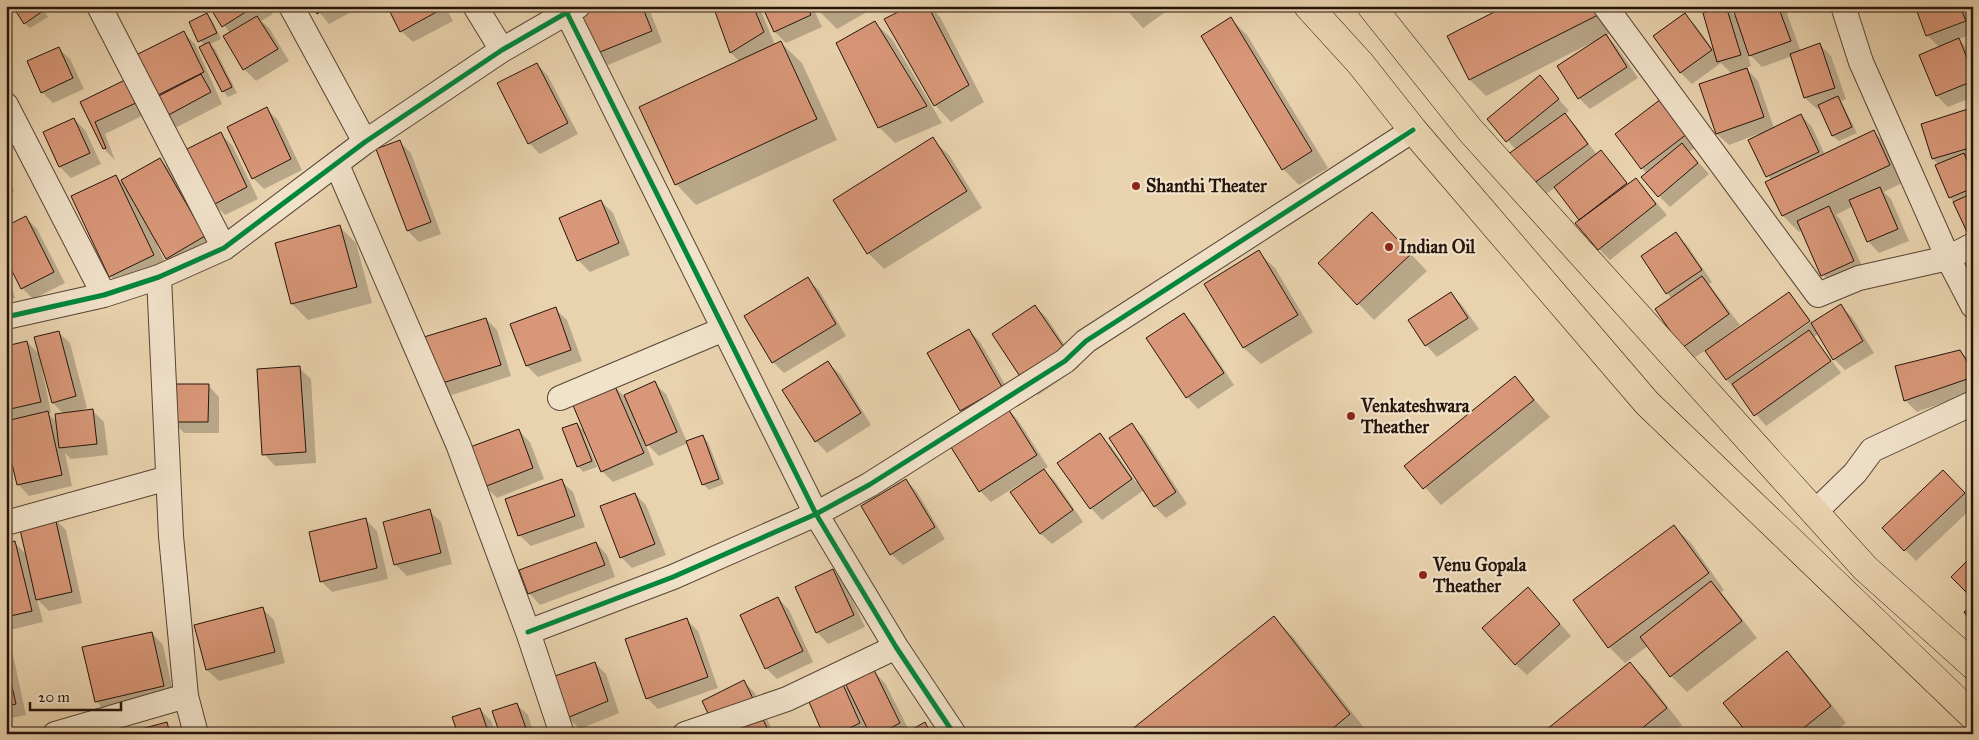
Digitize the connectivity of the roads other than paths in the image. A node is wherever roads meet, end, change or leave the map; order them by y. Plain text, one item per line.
1 (99, 6) edge
2 (291, 6) edge
3 (476, 6) edge
4 (1308, 6) edge
5 (1371, 6) edge
6 (1605, 6) edge
7 (1843, 6) edge
8 (572, 10) edge
9 (502, 50) junction
10 (6, 105) edge
11 (1413, 130) junction
12 (365, 142) junction
13 (337, 166) junction
14 (1973, 245) edge
15 (224, 248) junction
16 (1948, 258) junction
17 (159, 277) junction
18 (104, 295) junction
19 (1973, 306) edge
20 (6, 317) edge
21 (724, 329) junction
22 (560, 398) dead end
23 (1973, 403) edge
24 (168, 478) junction
25 (1815, 512) junction
26 (816, 514) junction
27 (6, 523) edge
28 (528, 632) junction
29 (896, 647) junction
30 (1973, 665) edge
31 (186, 696) junction
32 (1973, 716) edge
33 (54, 734) edge
34 (196, 734) edge
35 (562, 734) edge
36 (685, 734) edge
37 (954, 734) edge

1 - 15 street
2 - 12 street
3 - 9 street
4 - 11 highway
5 - 25 highway
6 - 16 street
7 - 16 street
8 - 9 street
8 - 21 street
9 - 12 street
10 - 18 street
11 - 26 street
11 - 32 highway
12 - 13 street
13 - 15 street
13 - 28 street
14 - 16 street
15 - 17 street
16 - 19 street
17 - 18 street
17 - 24 street
18 - 20 street
21 - 22 street
21 - 26 street
23 - 25 street
24 - 27 street
24 - 31 street
25 - 30 highway
26 - 28 street
26 - 29 street
28 - 35 street
29 - 36 street
29 - 37 street
31 - 33 street
31 - 34 street

